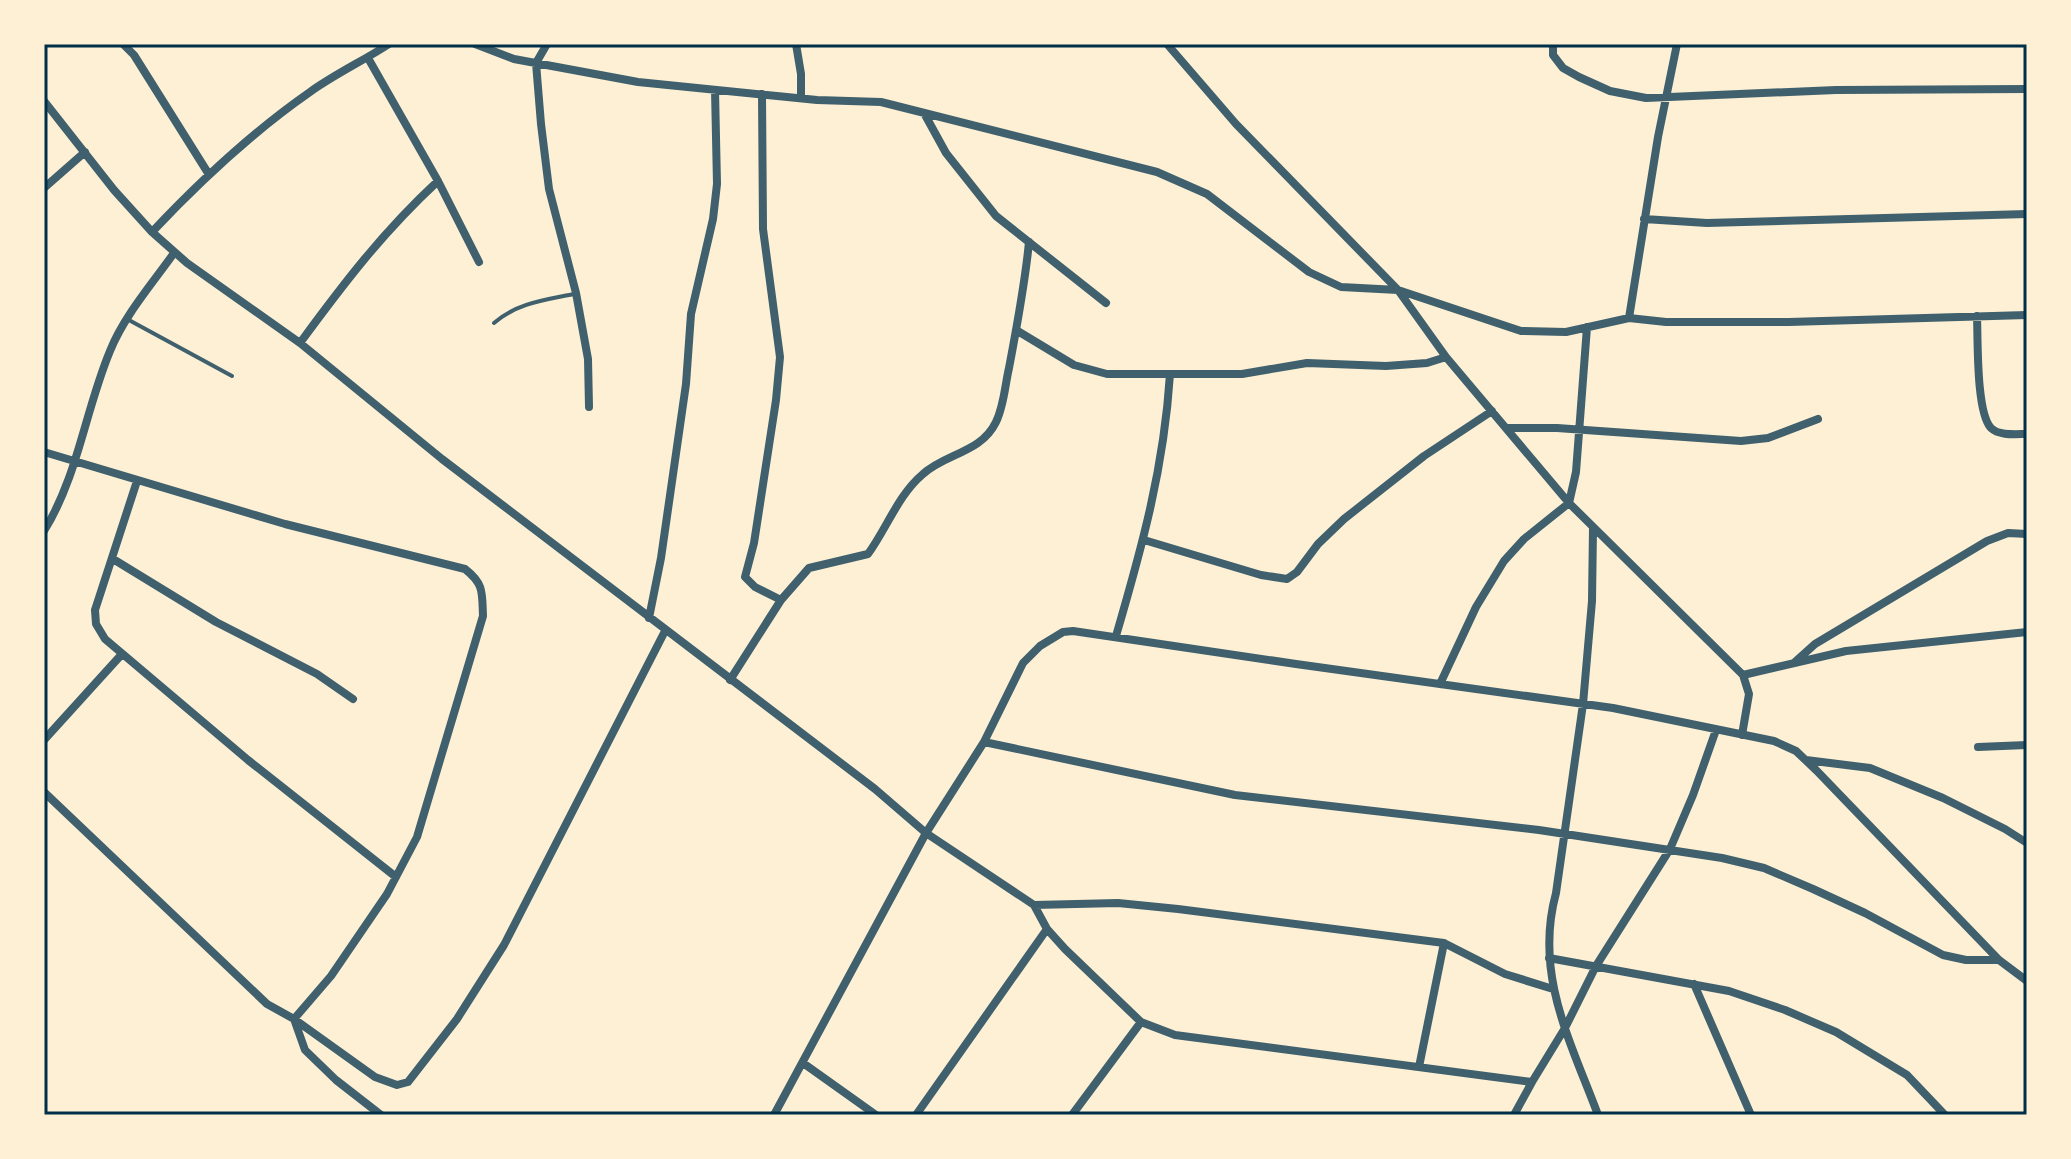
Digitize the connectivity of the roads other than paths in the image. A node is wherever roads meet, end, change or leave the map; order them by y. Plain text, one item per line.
1 (123, 44) edge
2 (389, 44) edge
3 (475, 44) edge
4 (547, 44) edge
5 (796, 44) edge
6 (1167, 44) edge
7 (1553, 44) edge
8 (1677, 44) edge
9 (368, 58) junction
10 (536, 63) junction
11 (2027, 89) edge
12 (715, 90) junction
13 (762, 94) junction
14 (1669, 95) junction
15 (801, 98) junction
16 (44, 101) edge
17 (924, 113) junction
18 (85, 152) junction
19 (208, 173) junction
20 (438, 181) junction
21 (44, 188) edge
22 (2027, 214) edge
23 (1644, 219) junction
24 (152, 232) junction
25 (1029, 242) junction
26 (174, 253) junction
27 (479, 262) dead end
28 (1398, 290) junction
29 (576, 293) junction
30 (1106, 303) dead end
31 (2027, 315) edge
32 (1977, 316) junction
33 (1629, 318) junction
34 (127, 319) junction
35 (494, 323) dead end
36 (1587, 327) junction
37 (1016, 330) junction
38 (300, 343) junction
39 (1446, 357) junction
40 (1170, 374) junction
41 (232, 376) dead end
42 (589, 407) dead end
43 (1492, 411) junction
44 (1818, 419) dead end
45 (1506, 428) junction
46 (1579, 430) junction
47 (2027, 434) edge
48 (44, 452) edge
49 (75, 462) junction
50 (137, 481) junction
51 (1569, 503) junction
52 (1593, 528) junction
53 (44, 531) edge
54 (2027, 534) edge
55 (1144, 540) junction
56 (113, 559) junction
57 (781, 600) junction
58 (649, 618) junction
59 (665, 631) junction
60 (2027, 632) edge
61 (1116, 636) junction
62 (122, 654) junction
63 (1795, 663) junction
64 (1743, 675) junction
65 (730, 680) junction
66 (1440, 684) junction
67 (353, 699) dead end
68 (1583, 704) junction
69 (1716, 730) junction
70 (1742, 735) junction
71 (44, 740) edge
72 (984, 742) junction
73 (2027, 745) edge
74 (1978, 747) dead end
75 (1806, 760) junction
76 (44, 792) edge
77 (926, 833) junction
78 (1563, 834) junction
79 (2027, 843) edge
80 (1670, 849) junction
81 (396, 877) junction
82 (1034, 905) junction
83 (1047, 929) junction
84 (1444, 943) junction
85 (1549, 958) junction
86 (1999, 960) junction
87 (1596, 966) junction
88 (2027, 981) edge
89 (1694, 984) junction
90 (1553, 989) junction
91 (294, 1019) junction
92 (1141, 1022) junction
93 (1565, 1028) junction
94 (803, 1063) junction
95 (1419, 1067) junction
96 (1532, 1082) junction
97 (381, 1115) edge
98 (774, 1115) edge
99 (876, 1115) edge
100 (916, 1115) edge
101 (1072, 1115) edge
102 (1514, 1115) edge
103 (1598, 1115) edge
104 (1751, 1115) edge
105 (1945, 1115) edge

1 - 19 street
2 - 9 street
3 - 10 street
4 - 10 street
5 - 15 street
6 - 28 street
7 - 14 street
8 - 14 street
9 - 19 street
9 - 20 street
10 - 12 street
10 - 29 street
11 - 14 street
12 - 13 street
12 - 58 street
13 - 15 street
13 - 57 street
14 - 23 street
15 - 17 street
16 - 18 street
17 - 25 street
17 - 28 street
18 - 21 street
18 - 24 street
19 - 24 street
20 - 27 street
20 - 38 street
22 - 23 street
23 - 33 street
24 - 26 street
25 - 30 street
25 - 37 street
26 - 34 street
26 - 38 street
28 - 36 street
28 - 39 street
29 - 35 lane
29 - 42 street
31 - 32 street
32 - 33 street
32 - 47 street
33 - 36 street
34 - 41 lane
34 - 49 street
36 - 46 street
37 - 40 street
37 - 57 street
38 - 58 street
39 - 40 street
39 - 43 street
40 - 55 street
43 - 45 street
43 - 55 street
44 - 46 street
45 - 46 street
45 - 51 street
46 - 51 street
48 - 49 street
49 - 50 street
49 - 53 street
50 - 56 street
50 - 81 street
51 - 52 street
51 - 66 street
52 - 64 street
52 - 68 street
54 - 63 street
55 - 61 street
56 - 62 street
56 - 67 street
57 - 65 street
58 - 59 street
59 - 65 street
59 - 91 street
60 - 63 street
61 - 66 street
61 - 72 street
62 - 71 street
62 - 81 street
63 - 64 street
64 - 70 street
65 - 77 street
66 - 68 street
68 - 69 street
68 - 78 street
69 - 70 street
69 - 80 street
70 - 75 street
72 - 77 street
72 - 78 street
73 - 74 street
75 - 79 street
75 - 86 street
76 - 91 street
77 - 82 street
77 - 94 street
78 - 80 street
78 - 85 street
80 - 86 street
80 - 87 street
81 - 91 street
82 - 83 street
82 - 84 street
83 - 92 street
83 - 100 street
84 - 90 street
84 - 95 street
85 - 87 street
85 - 90 street
86 - 88 street
87 - 89 street
87 - 93 street
89 - 104 street
89 - 105 street
90 - 93 street
91 - 97 street
92 - 95 street
92 - 101 street
93 - 96 street
93 - 103 street
94 - 98 street
94 - 99 street
95 - 96 street
96 - 102 street

